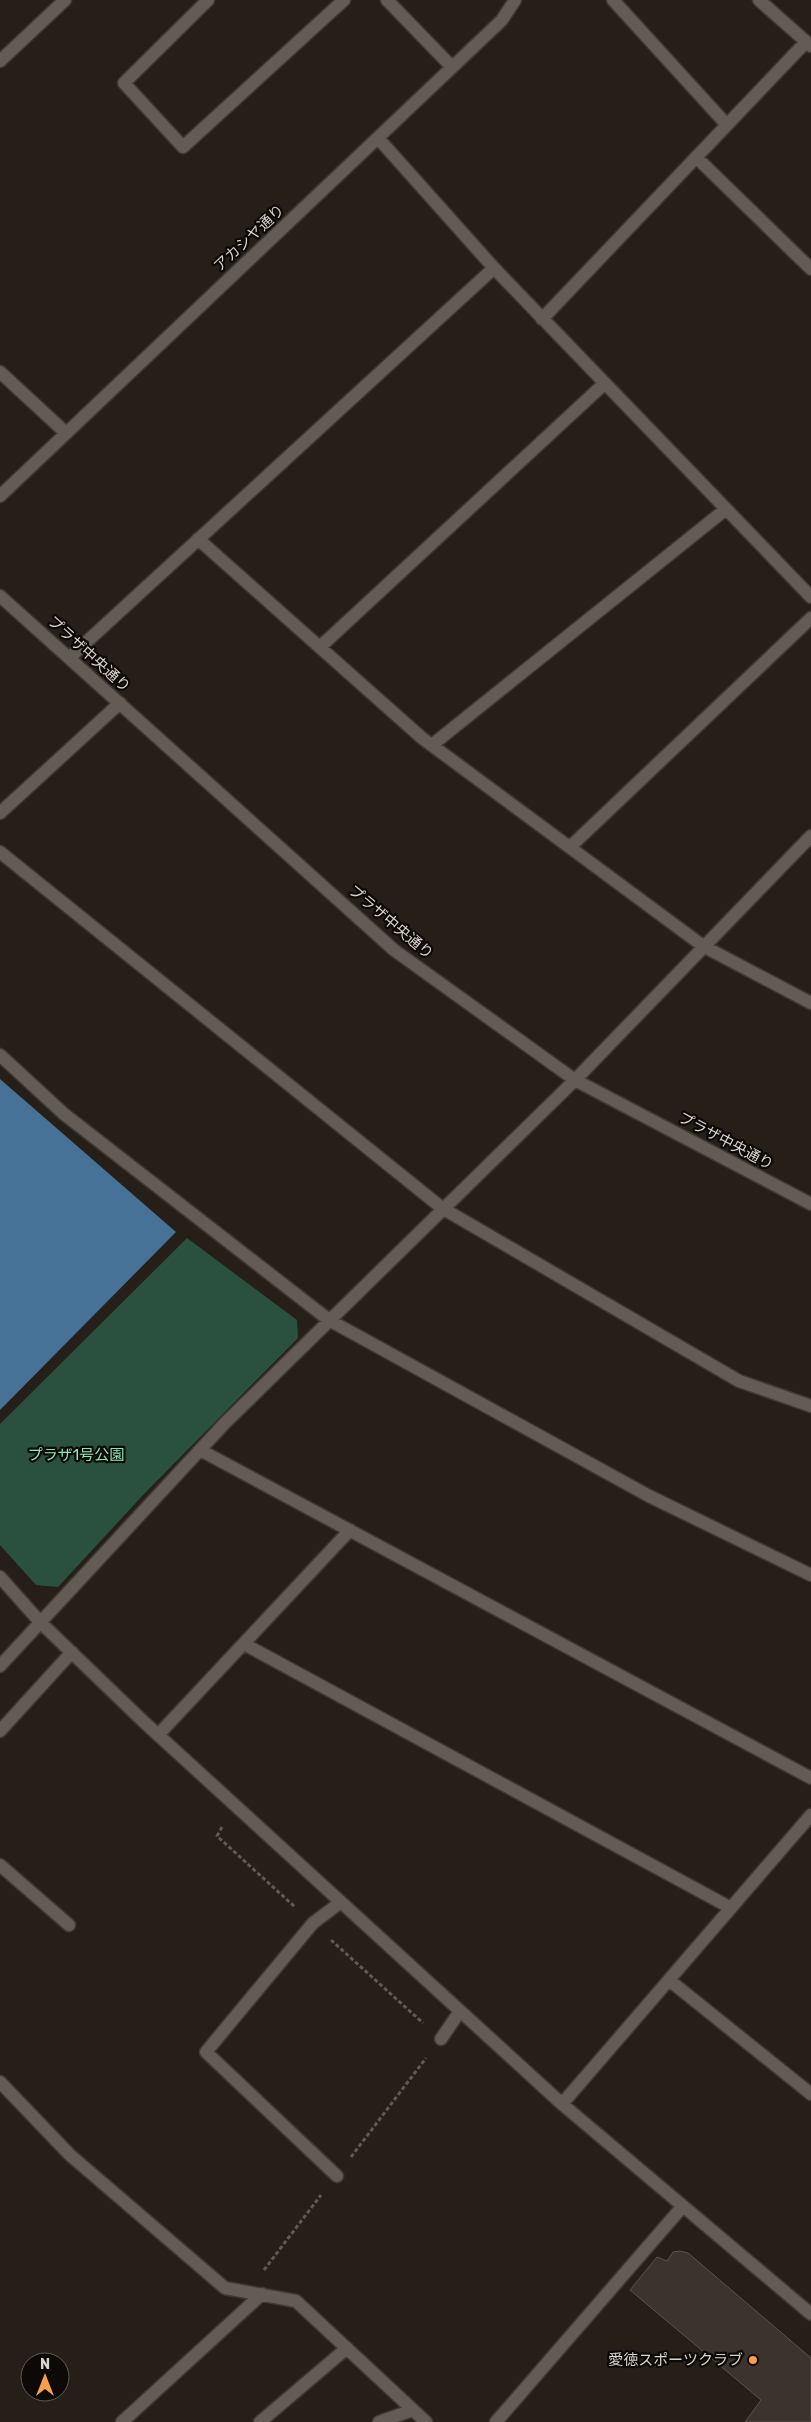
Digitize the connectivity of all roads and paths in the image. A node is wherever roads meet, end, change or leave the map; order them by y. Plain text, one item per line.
1 (66, 0) edge
2 (208, 0) edge
3 (344, 0) edge
4 (387, 0) edge
5 (515, 0) edge
6 (613, 0) edge
7 (759, 0) edge
8 (808, 44) edge
9 (0, 62) edge
10 (452, 67) junction
11 (727, 124) junction
12 (378, 138) junction
13 (696, 157) junction
14 (494, 268) junction
15 (811, 269) edge
16 (542, 319) junction
17 (0, 372) edge
18 (604, 383) junction
19 (66, 433) junction
20 (0, 496) edge
21 (726, 509) junction
22 (198, 539) junction
23 (0, 596) edge
24 (811, 597) edge
25 (811, 618) edge
26 (320, 647) junction
27 (69, 658) junction
28 (120, 704) junction
29 (432, 745) junction
30 (0, 814) edge
31 (811, 836) edge
32 (570, 847) junction
33 (0, 852) edge
34 (703, 946) junction
35 (811, 1003) edge
36 (0, 1055) edge
37 (575, 1080) junction
38 (811, 1204) edge
39 (442, 1208) junction
40 (329, 1320) junction
41 (811, 1406) edge
42 (200, 1450) junction
43 (350, 1530) junction
44 (811, 1575) edge
45 (0, 1577) edge
46 (40, 1622) junction
47 (244, 1644) junction
48 (72, 1652) junction
49 (0, 1666) edge
50 (0, 1731) edge
51 (158, 1735) junction
52 (811, 1778) edge
53 (234, 1804) junction
54 (811, 1815) edge
55 (0, 1865) edge
56 (341, 1902) junction
57 (731, 1908) junction
58 (313, 1923) junction
59 (69, 1925) dead end
60 (669, 1980) junction
61 (460, 2011) junction
62 (441, 2039) junction
63 (0, 2082) edge
64 (809, 2087) edge
65 (562, 2104) junction
66 (336, 2176) junction
67 (683, 2206) junction
68 (247, 2292) junction
69 (262, 2294) junction
70 (811, 2314) edge
71 (347, 2348) junction
72 (413, 2410) junction
73 (122, 2422) edge
74 (260, 2422) edge
75 (379, 2422) edge
76 (426, 2422) edge
77 (496, 2422) edge

1 - 9 street
2 - 3 street
4 - 10 street
5 - 10 street, アカシヤ通り
6 - 11 street
7 - 8 street
8 - 11 street
10 - 12 street, アカシヤ通り
11 - 13 street
12 - 14 street
12 - 19 street, アカシヤ通り
13 - 15 street
13 - 16 street
14 - 16 street
14 - 22 street
16 - 18 street
17 - 19 street
18 - 21 street
18 - 26 street
19 - 20 street, アカシヤ通り
21 - 24 street
21 - 29 street
22 - 26 street
22 - 27 street
23 - 27 street, プラザ中央通り
25 - 32 street
26 - 29 street
27 - 28 street, プラザ中央通り
28 - 30 street
28 - 37 street, プラザ中央通り
29 - 32 street
31 - 34 street
32 - 34 street
33 - 39 street
34 - 35 street
34 - 37 street
36 - 40 street
37 - 38 street, プラザ中央通り
37 - 39 street
39 - 40 street
39 - 41 street
40 - 42 street
40 - 44 street
42 - 43 street
42 - 46 street
43 - 47 street
43 - 52 street
45 - 46 street
46 - 48 street
46 - 49 street
47 - 51 street
47 - 57 street
48 - 50 street
48 - 51 street
51 - 53 street
53 - 56 street
53 - 58 path
54 - 57 street
55 - 59 street
56 - 58 street
56 - 61 street
57 - 60 street
58 - 62 path
58 - 66 street
60 - 64 street
60 - 65 street
61 - 62 street
61 - 65 street
62 - 66 path
63 - 68 street
65 - 67 street
66 - 68 path
67 - 70 street
67 - 77 street
68 - 69 street
69 - 71 street
69 - 73 street
71 - 72 street
71 - 74 street
72 - 75 street
72 - 76 street

